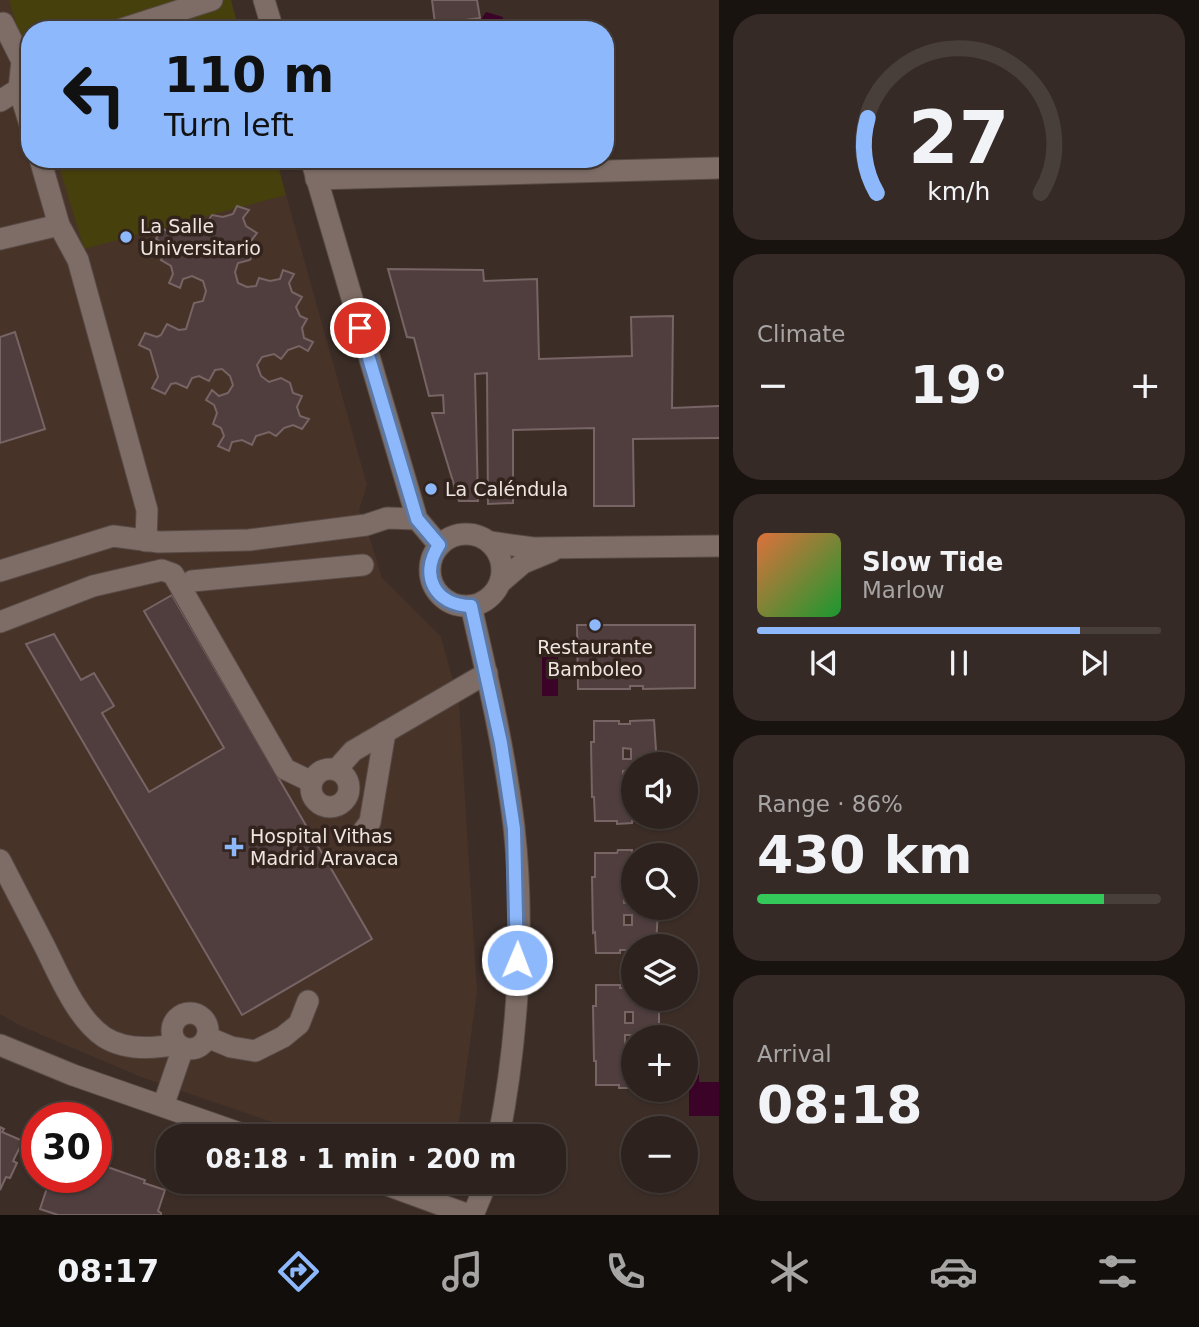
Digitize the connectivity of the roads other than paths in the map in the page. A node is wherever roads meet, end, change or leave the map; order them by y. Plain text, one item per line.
1 (212, 0) edge
2 (264, 0) edge
3 (147, 21) edge
4 (270, 21) edge
5 (3, 23) dead end
6 (21, 52) edge
7 (21, 81) edge
8 (19, 89) junction
9 (21, 96) edge
10 (0, 101) edge
11 (43, 168) edge
12 (719, 168) edge
13 (313, 169) edge
14 (59, 225) junction
15 (0, 239) edge
16 (417, 519) junction
17 (146, 541) junction
18 (490, 542) junction
19 (439, 545) junction
20 (719, 546) edge
21 (561, 548) junction
22 (363, 565) dead end
23 (0, 571) edge
24 (500, 582) junction
25 (182, 588) junction
26 (471, 606) junction
27 (0, 622) edge
28 (487, 673) junction
29 (385, 733) junction
30 (336, 770) junction
31 (312, 782) junction
32 (361, 834) dead end
33 (0, 860) edge
34 (307, 1002) dead end
35 (207, 1037) junction
36 (0, 1045) edge
37 (180, 1046) junction
38 (163, 1106) junction
39 (214, 1124) edge
40 (501, 1124) edge
41 (412, 1194) edge
42 (481, 1194) edge
43 (471, 1215) edge

1 - 3 street
2 - 4 street
5 - 6 street
7 - 8 street
8 - 9 street
8 - 10 street
11 - 14 street
12 - 13 street
13 - 16 street
14 - 15 street
14 - 17 street
16 - 17 street
16 - 19 street
17 - 23 street
18 - 19 street
18 - 21 street
18 - 24 street
19 - 26 street
20 - 21 street
21 - 24 street
22 - 25 street
24 - 26 street
25 - 27 street
25 - 31 street
26 - 28 street
28 - 29 street
28 - 40 street
29 - 30 street
29 - 32 street
30 - 31 street
30 - 31 street
33 - 37 street
34 - 35 street
35 - 37 street
35 - 37 street
36 - 38 street
37 - 38 street
38 - 39 street
41 - 43 street
42 - 43 street

